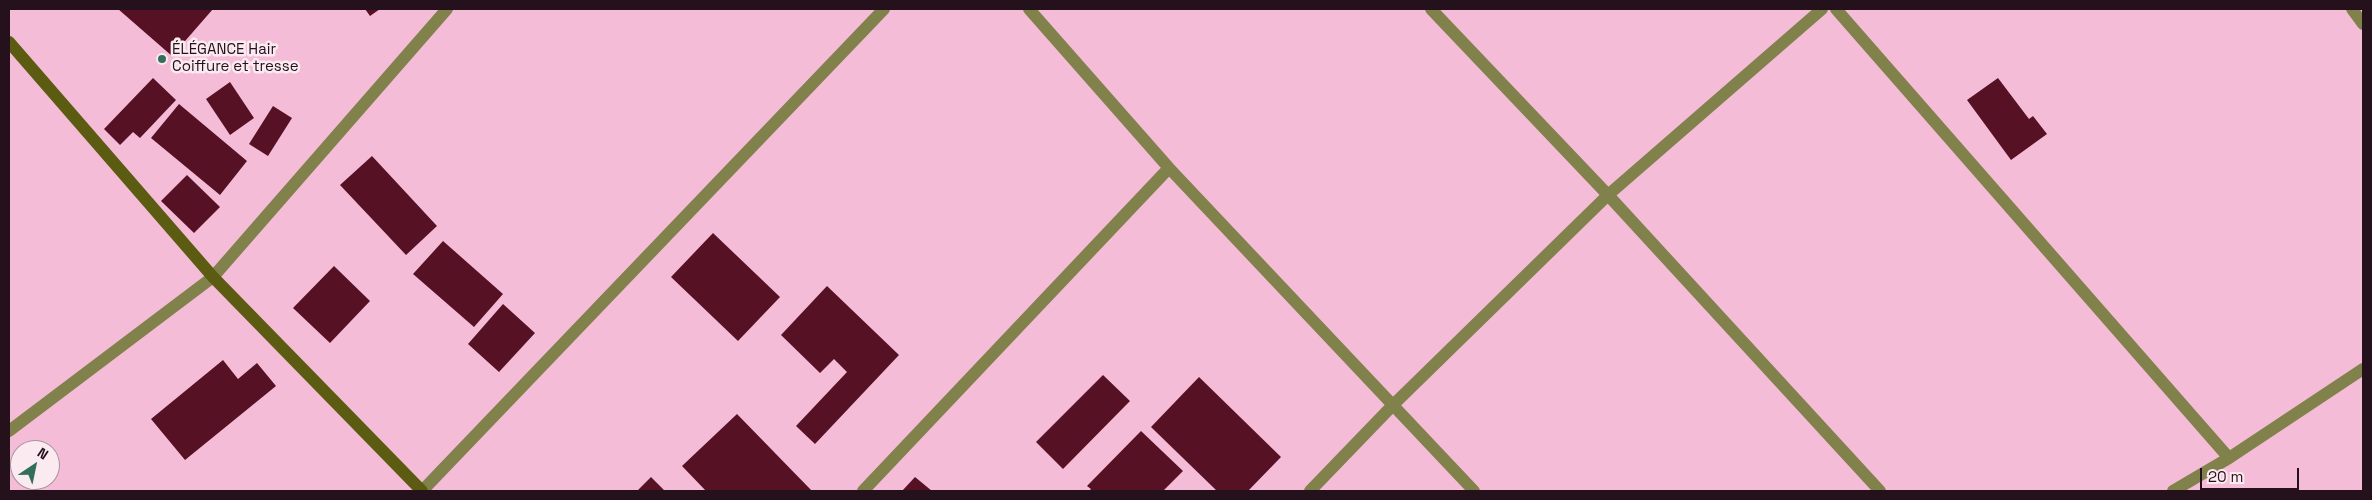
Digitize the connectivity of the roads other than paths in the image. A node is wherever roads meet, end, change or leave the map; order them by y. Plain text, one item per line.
1 (447, 9) edge
2 (884, 9) edge
3 (1028, 9) edge
4 (1431, 9) edge
5 (1822, 9) edge
6 (1836, 9) edge
7 (2352, 9) edge
8 (2363, 24) edge
9 (9, 42) edge
10 (1169, 168) junction
11 (1608, 195) junction
12 (213, 278) junction
13 (2363, 369) edge
14 (1394, 405) junction
15 (9, 431) edge
16 (2229, 458) junction
17 (422, 491) edge
18 (863, 491) edge
19 (1310, 491) edge
20 (1474, 491) edge
21 (1880, 491) edge
22 (2173, 491) edge

1 - 12 street
2 - 17 street
3 - 10 street
4 - 11 street
5 - 11 street
6 - 16 street
7 - 8 street
9 - 12 main road
10 - 14 street
10 - 18 street
11 - 14 street
11 - 21 street
12 - 15 street
12 - 17 main road
13 - 16 street
14 - 19 street
14 - 20 street
16 - 22 street

